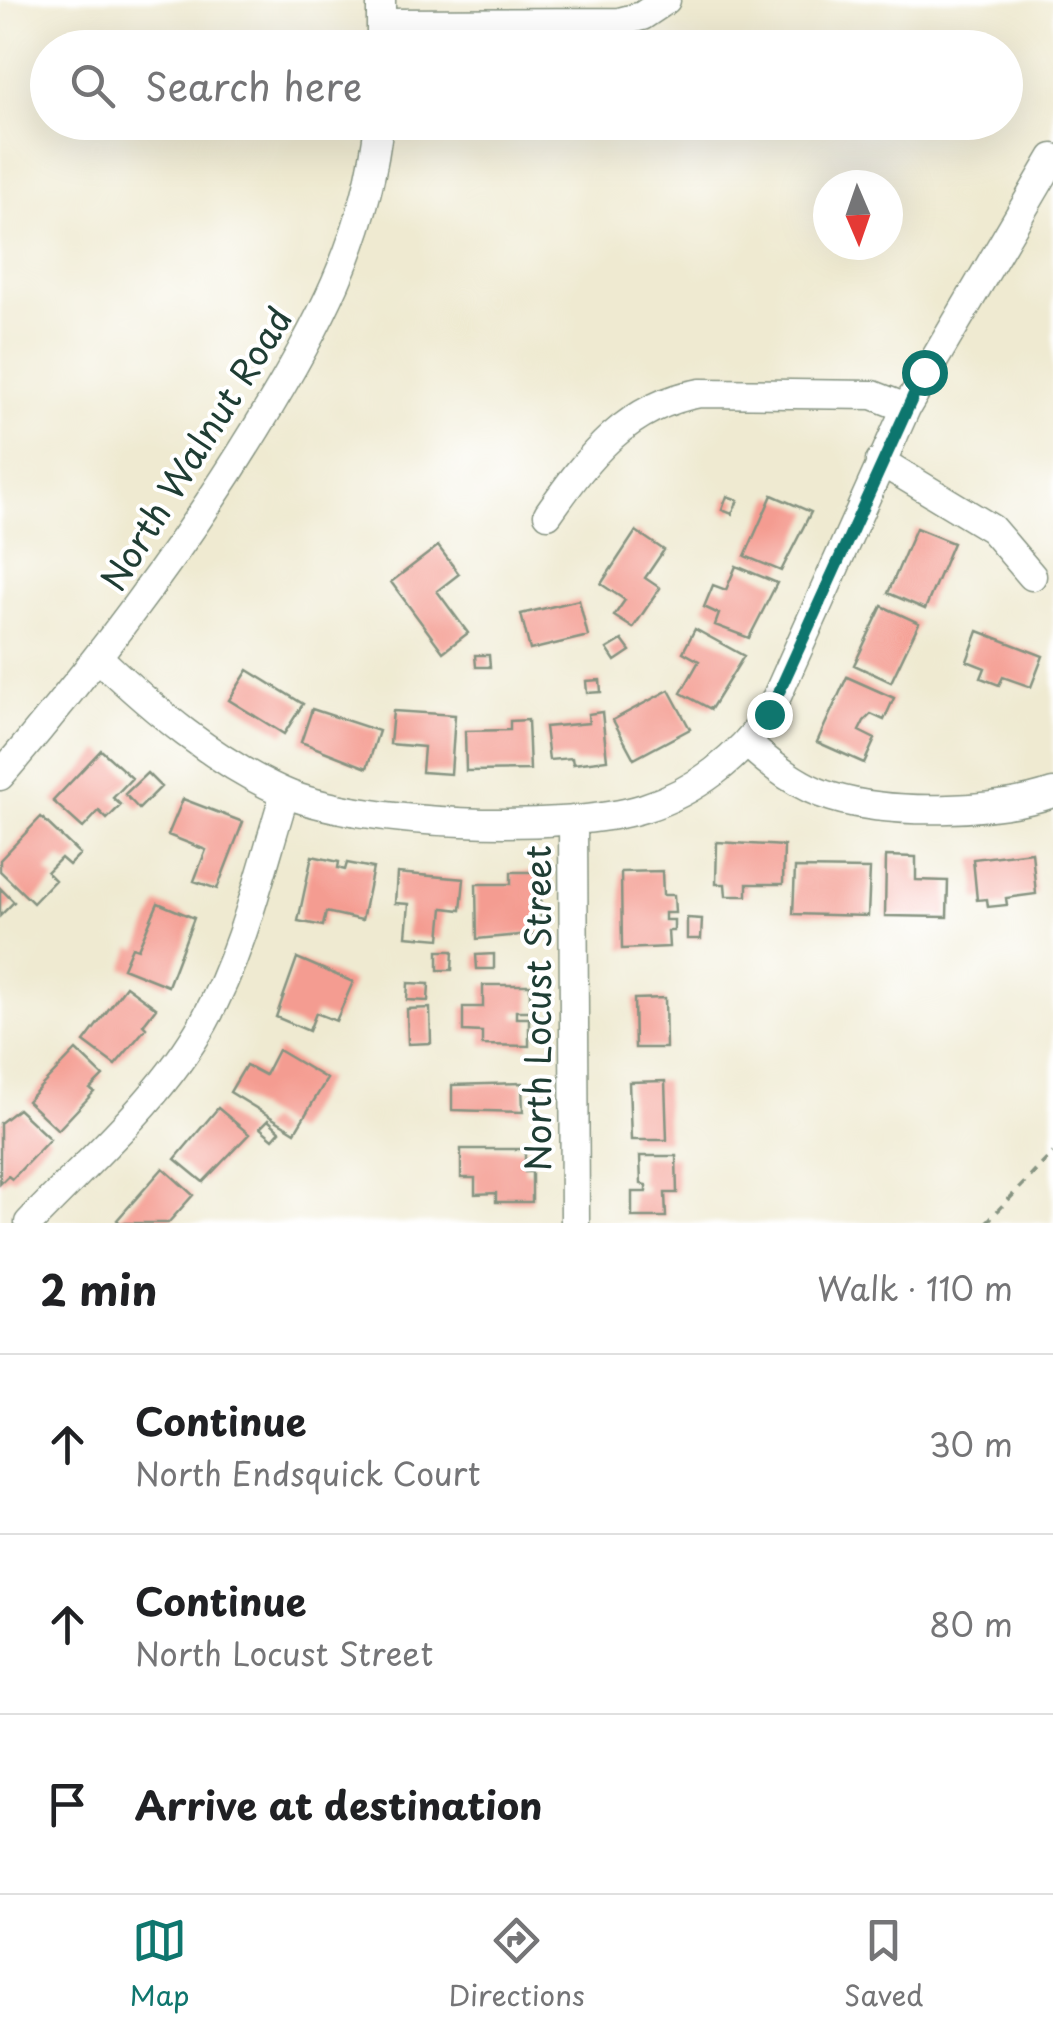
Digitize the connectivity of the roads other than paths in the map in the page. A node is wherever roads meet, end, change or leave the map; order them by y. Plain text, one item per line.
1 (666, 0) edge
2 (381, 23) edge
3 (375, 140) edge
4 (1048, 177) edge
5 (906, 408) junction
6 (880, 461) junction
7 (548, 514) dead end
8 (1032, 576) dead end
9 (100, 658) junction
10 (748, 744) junction
11 (0, 776) edge
12 (285, 793) junction
13 (1053, 793) edge
14 (573, 820) junction
15 (29, 1223) edge
16 (575, 1223) edge

1 - 2 street
3 - 9 street, North Walnut Road
4 - 5 street
5 - 6 street, North Locust Street
5 - 7 street
6 - 8 street
6 - 10 street, North Locust Street
9 - 11 street, North Walnut Road
9 - 12 street
10 - 13 street
10 - 14 street, North Locust Street
12 - 14 street
12 - 15 street
14 - 16 street, North Locust Street

